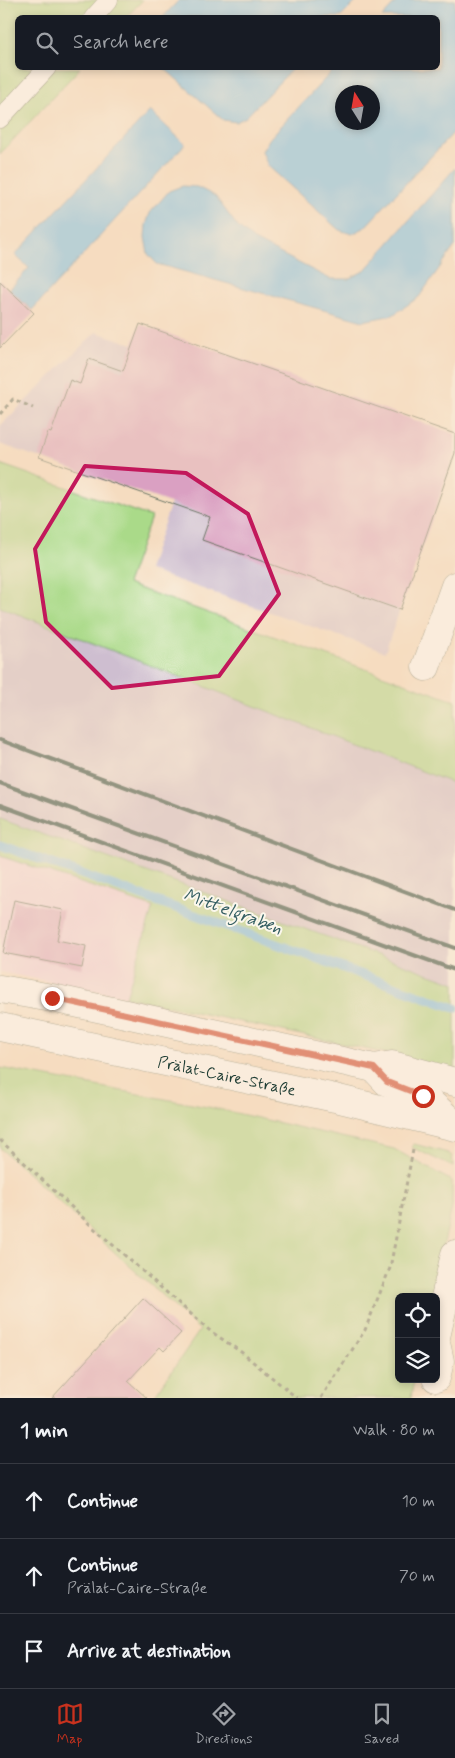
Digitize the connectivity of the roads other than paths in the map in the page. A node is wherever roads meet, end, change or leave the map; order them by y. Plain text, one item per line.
1 (109, 0) edge
2 (96, 15) edge
3 (45, 70) edge
4 (0, 119) edge
5 (455, 586) edge
6 (426, 667) dead end
7 (0, 990) edge
8 (0, 1027) edge
9 (374, 1068) junction
10 (455, 1082) edge
11 (455, 1126) edge
12 (455, 1254) edge
13 (440, 1358) edge
14 (435, 1383) edge
15 (432, 1398) edge

1 - 2 lane
3 - 4 lane
5 - 6 street
7 - 9 street
8 - 11 street, Prälat-Caire-Straße
9 - 10 street
9 - 11 street
12 - 13 street
14 - 15 street

